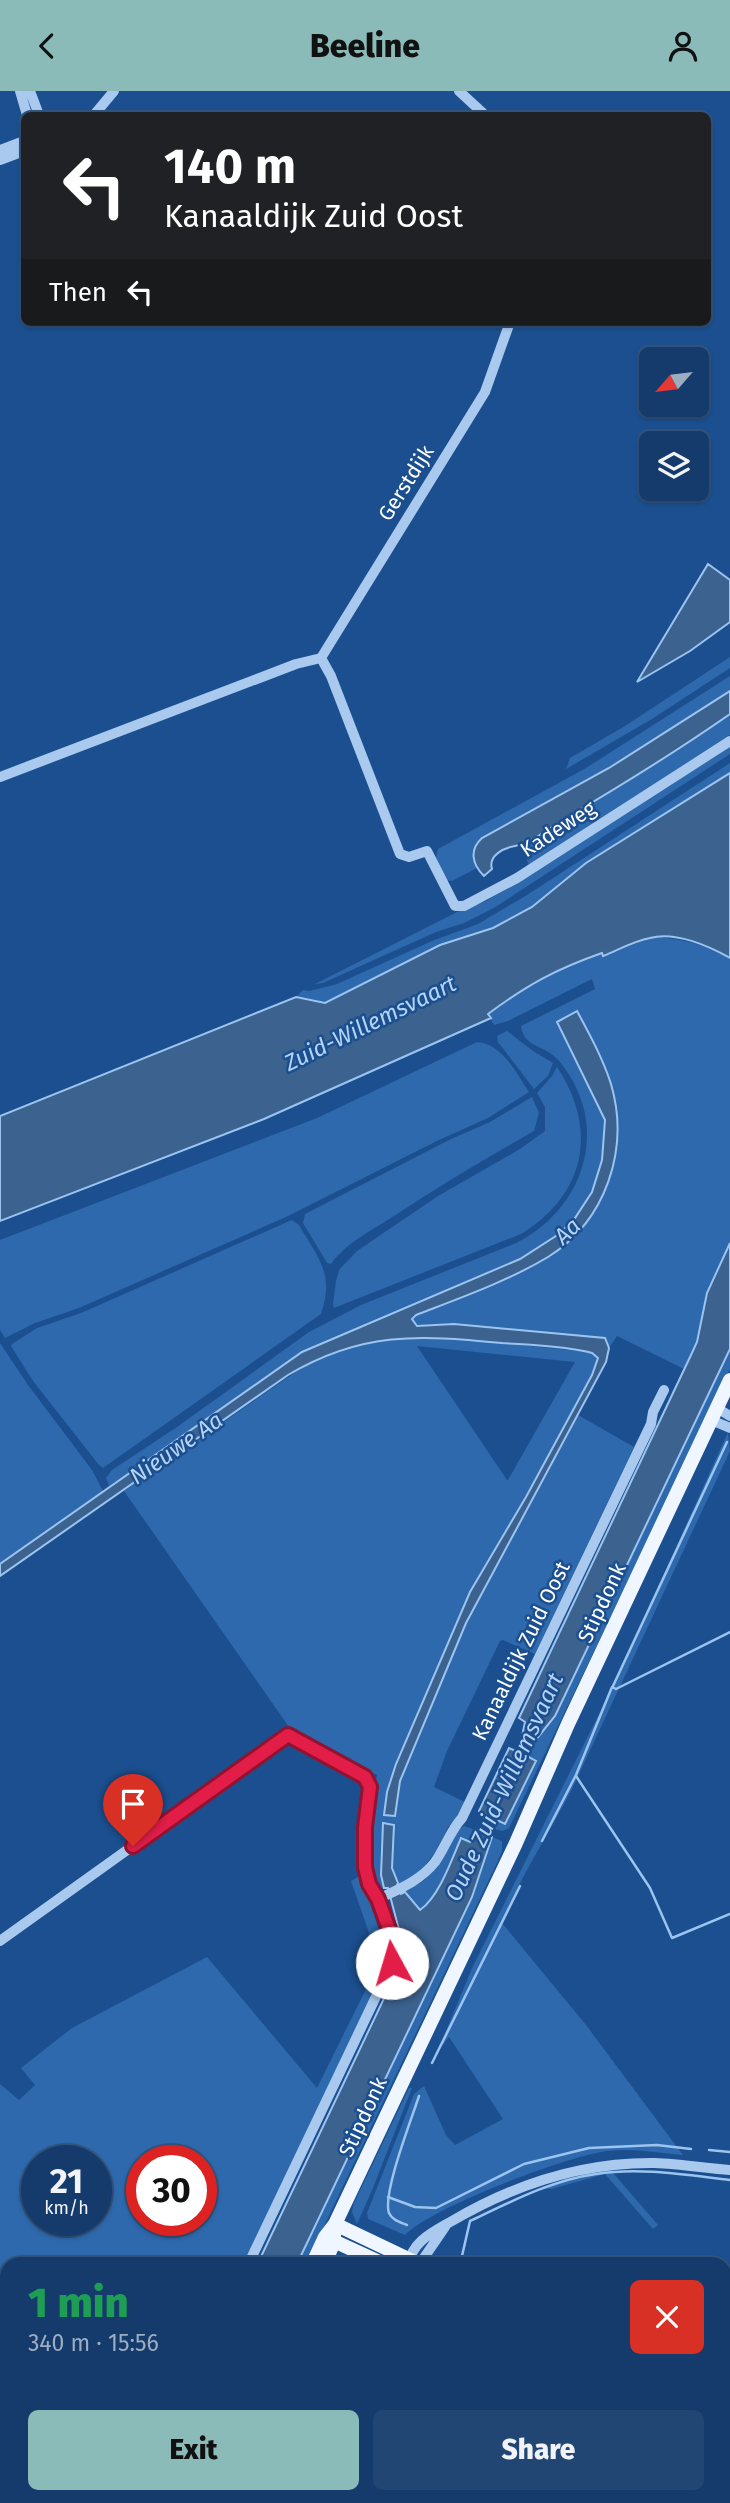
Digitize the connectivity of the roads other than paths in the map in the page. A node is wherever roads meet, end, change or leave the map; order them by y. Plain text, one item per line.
1 (20, 91) edge
2 (30, 91) edge
3 (114, 91) edge
4 (459, 91) edge
5 (102, 104) junction
6 (26, 112) edge
7 (38, 112) edge
8 (89, 112) edge
9 (96, 112) edge
10 (482, 112) edge
11 (21, 142) edge
12 (0, 151) edge
13 (21, 152) edge
14 (0, 160) edge
15 (509, 326) edge
16 (321, 658) junction
17 (730, 741) edge
18 (0, 777) edge
19 (730, 1380) edge
20 (664, 1390) dead end
21 (714, 1414) junction
22 (730, 1416) edge
23 (730, 1428) edge
24 (378, 1899) junction
25 (0, 1941) edge
26 (730, 2171) edge
27 (335, 2224) junction
28 (329, 2240) junction
29 (252, 2257) edge
30 (317, 2257) edge
31 (326, 2257) edge
32 (368, 2257) edge
33 (404, 2257) edge
34 (421, 2257) edge

1 - 6 street
2 - 7 street
3 - 5 street
4 - 10 street
5 - 8 street
5 - 9 street
11 - 12 street
13 - 14 street
15 - 16 street, Gerstdijk
16 - 17 street, Kadeweg
16 - 18 street
19 - 21 main road, Stipdonk
20 - 24 street, Kanaaldijk Zuid Oost
21 - 22 street
21 - 23 street
21 - 27 main road, Stipdonk
24 - 25 street
24 - 29 street
26 - 34 street
27 - 28 main road, Stipdonk
27 - 33 main road
28 - 30 main road, Stipdonk
28 - 31 main road, Stipdonk
28 - 32 main road

